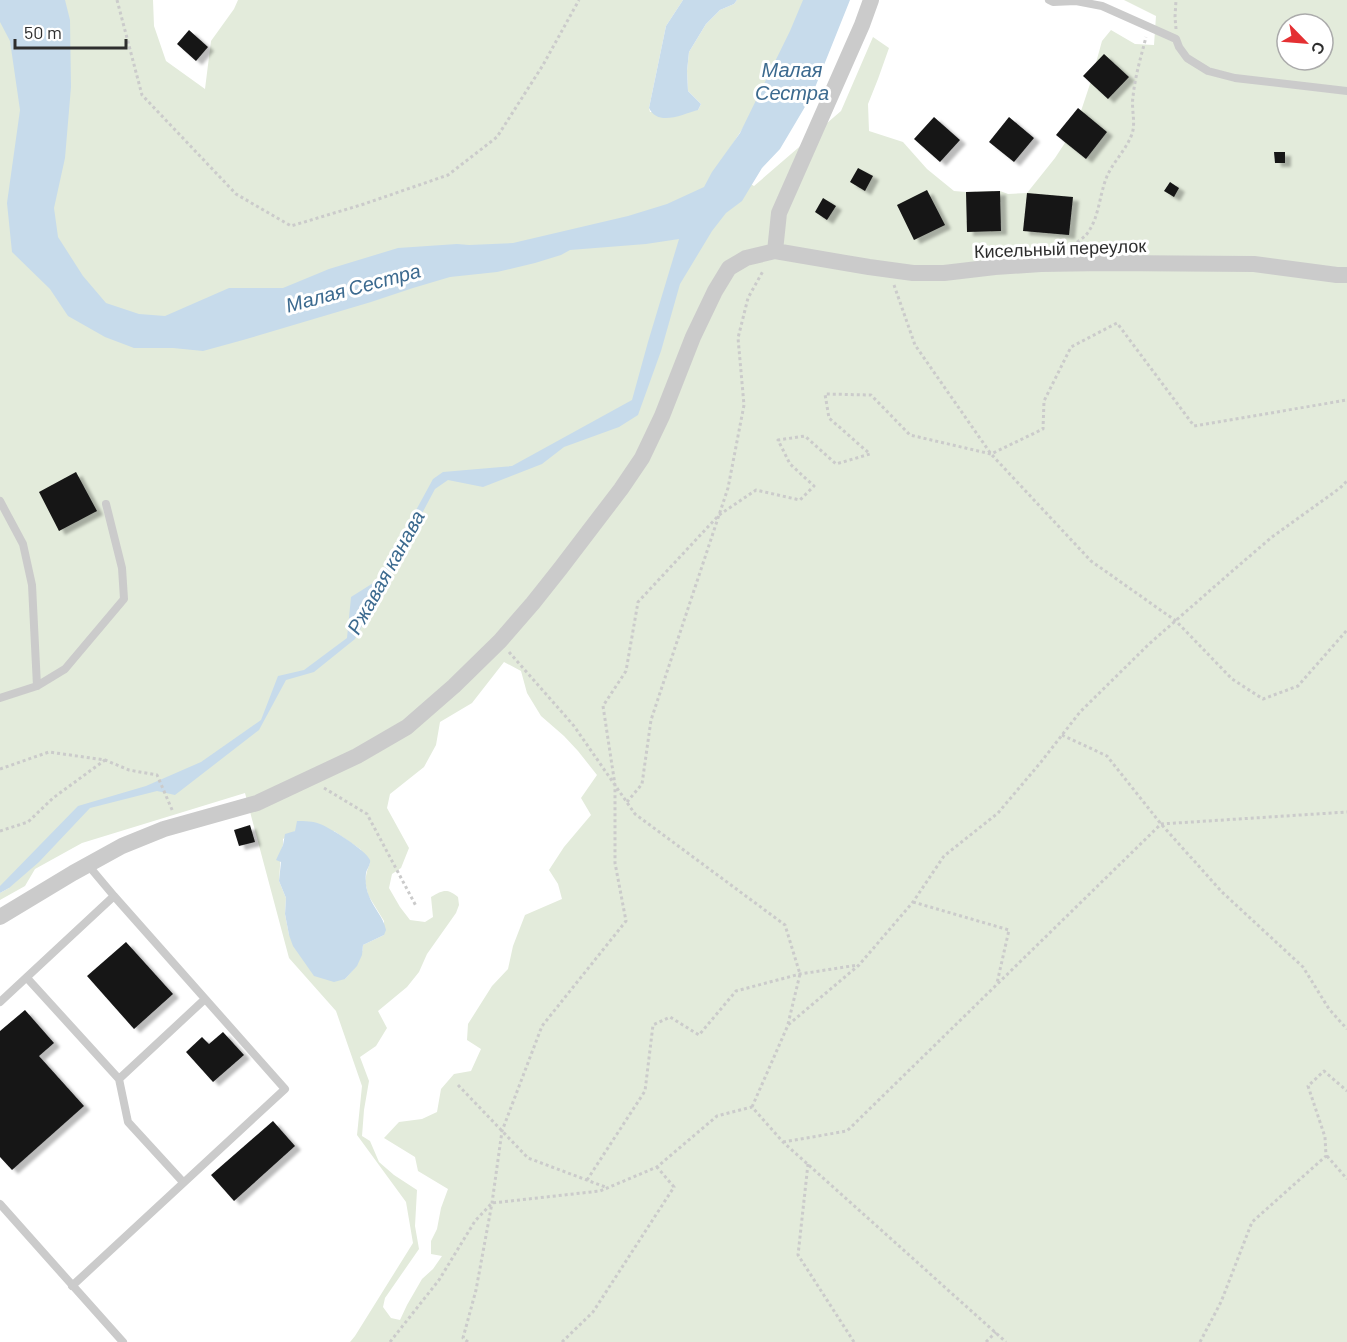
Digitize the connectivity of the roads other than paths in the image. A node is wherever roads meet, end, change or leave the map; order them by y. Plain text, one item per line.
1 (871, 0) edge
2 (1049, 0) edge
3 (1347, 91) edge
4 (775, 251) junction
5 (1347, 275) edge
6 (0, 501) edge
7 (106, 504) dead end
8 (37, 686) junction
9 (0, 698) edge
10 (90, 864) junction
11 (114, 896) junction
12 (0, 917) edge
13 (27, 978) junction
14 (205, 999) junction
15 (0, 1002) edge
16 (120, 1079) junction
17 (183, 1182) junction
18 (0, 1204) edge
19 (72, 1286) junction
20 (123, 1342) edge

1 - 4 street
2 - 3 lane
4 - 5 street, Кисельный переулок
4 - 10 street
6 - 8 lane
7 - 8 lane
8 - 9 lane
10 - 11 lane
10 - 12 street
11 - 13 lane
11 - 14 lane
13 - 15 lane
13 - 16 lane
14 - 16 lane
14 - 17 lane
16 - 17 lane
17 - 19 lane
18 - 19 lane
19 - 20 lane

